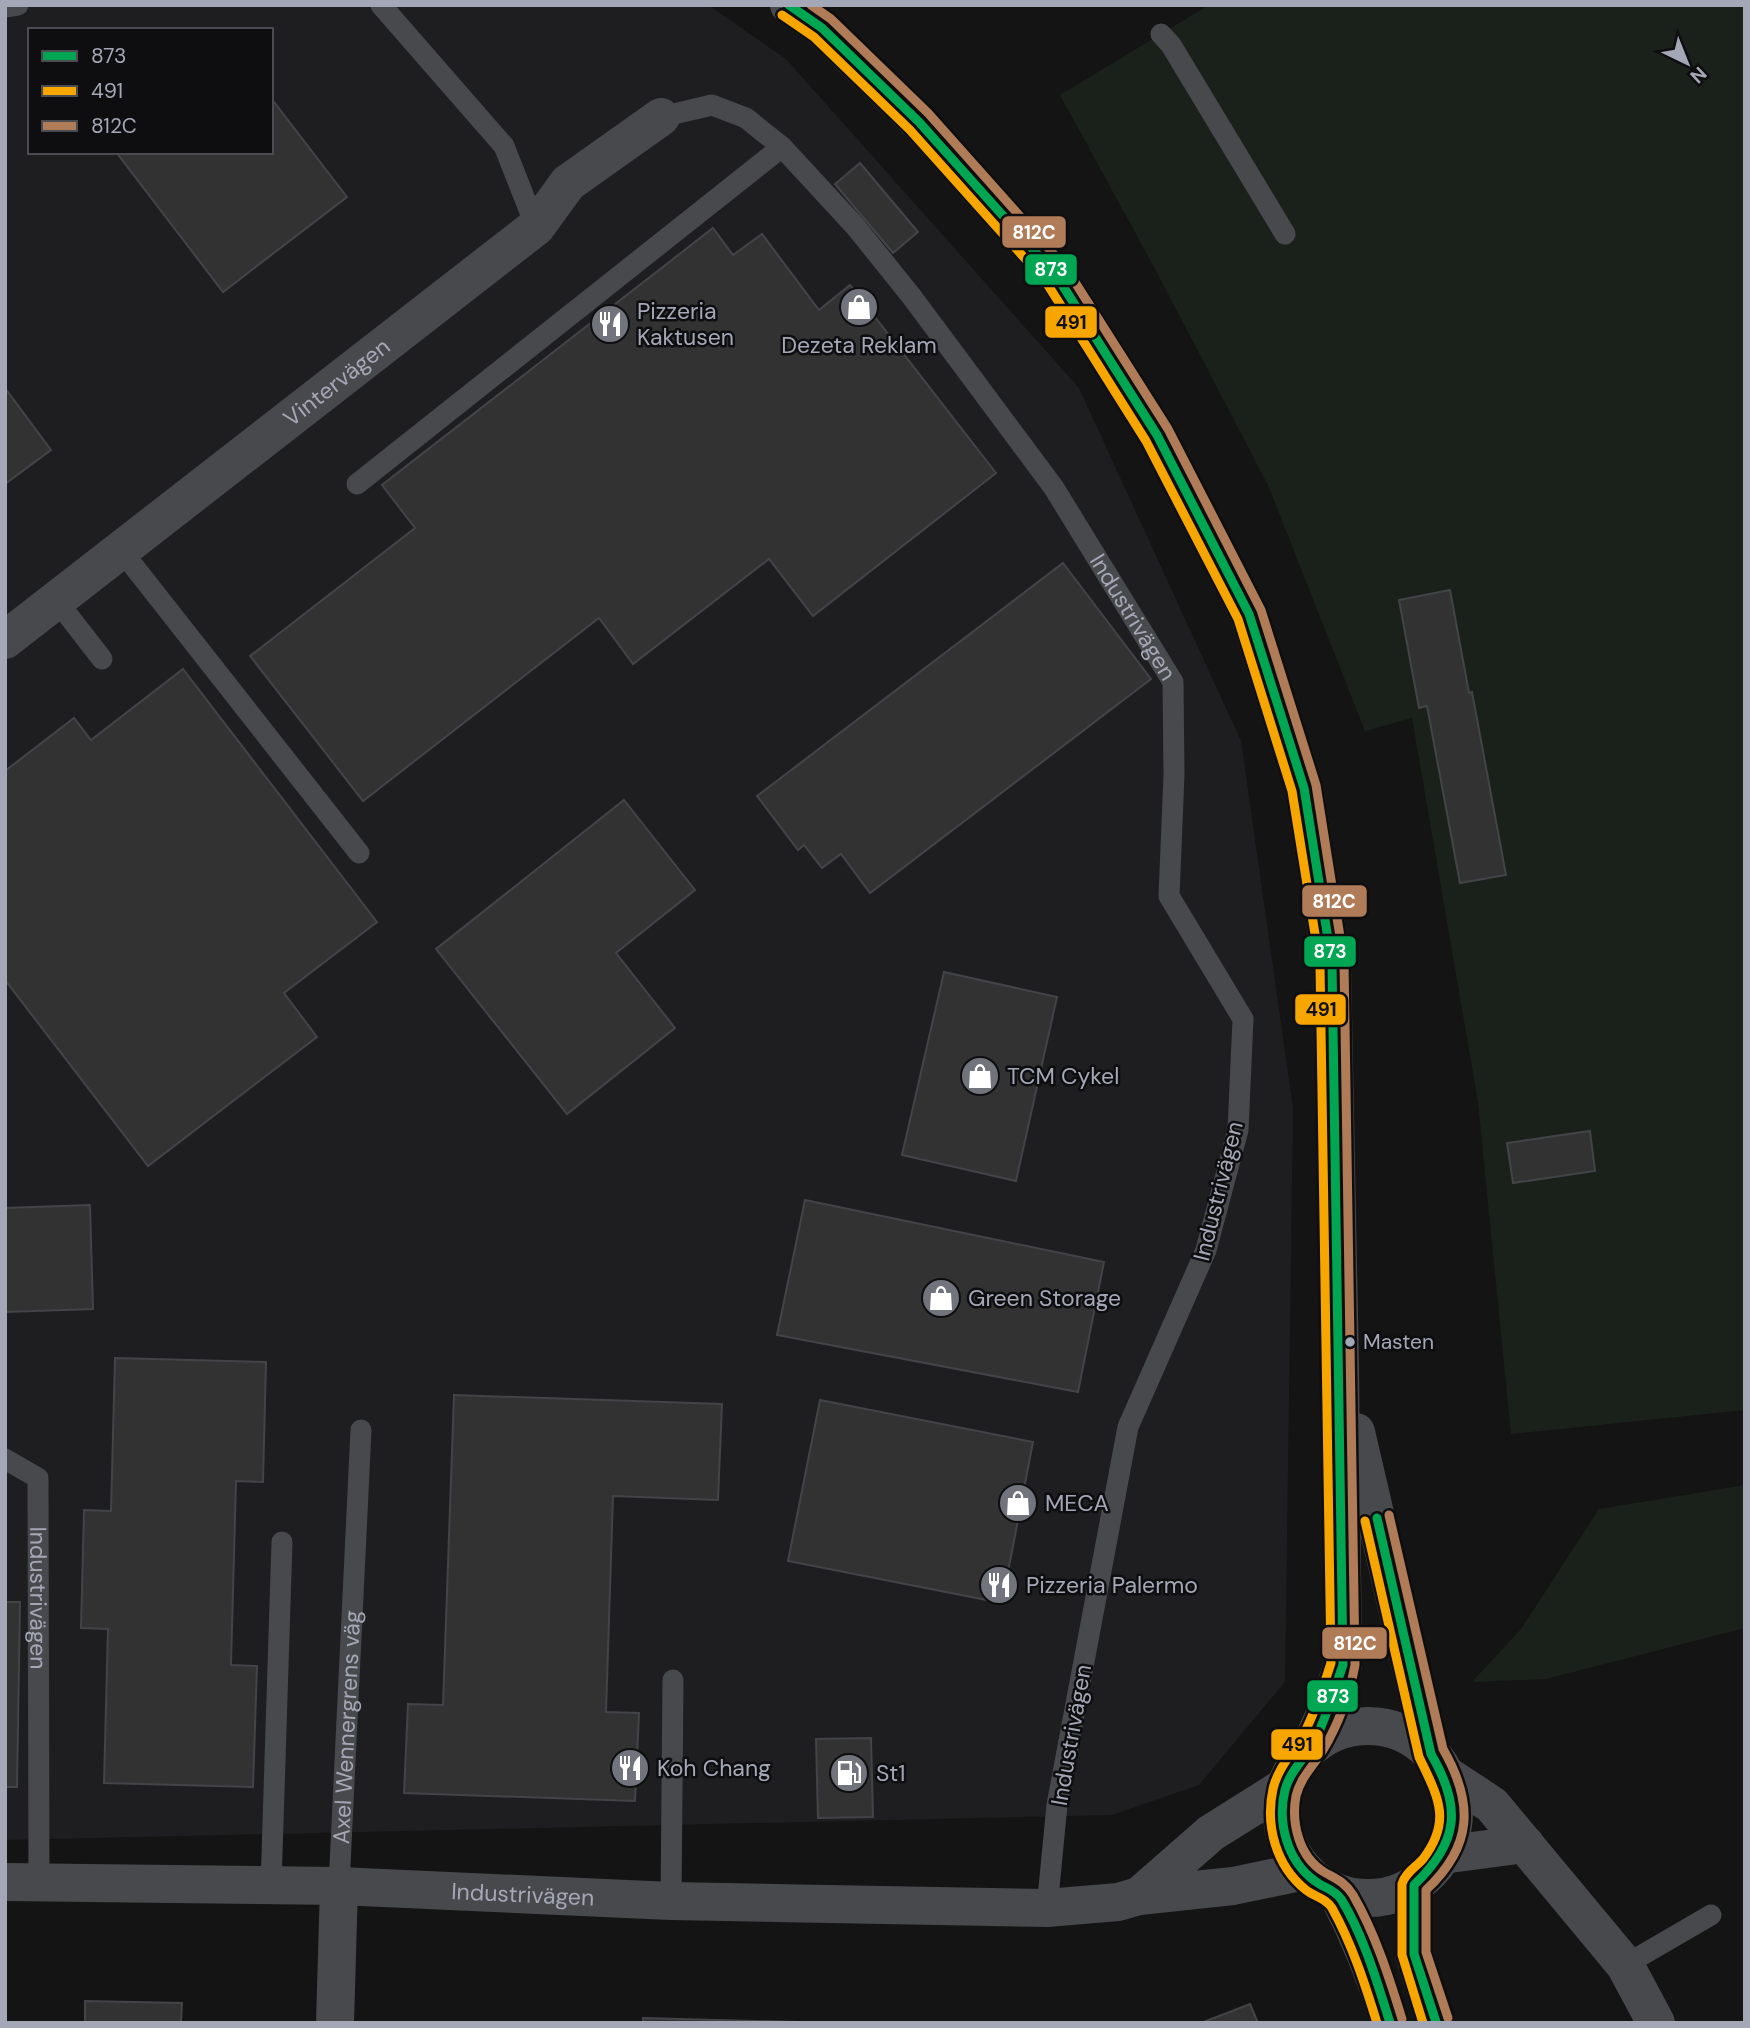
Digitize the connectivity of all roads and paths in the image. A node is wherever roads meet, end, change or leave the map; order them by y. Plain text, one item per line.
1 (18, 5) edge
2 (381, 5) edge
3 (789, 5) edge
4 (5, 7) edge
5 (832, 17) edge
6 (1161, 34) dead end
7 (661, 117) joint
8 (782, 147) junction
9 (536, 227) junction
10 (1285, 234) dead end
11 (357, 484) dead end
12 (121, 550) junction
13 (57, 601) junction
14 (5, 640) edge
15 (102, 659) dead end
16 (359, 853) dead end
17 (1340, 1366) junction
18 (362, 1430) dead end
19 (5, 1459) edge
20 (282, 1542) dead end
21 (673, 1680) dead end
22 (1309, 1750) junction
23 (1438, 1764) junction
24 (1286, 1786) junction
25 (1525, 1844) junction
26 (1442, 1855) junction
27 (1305, 1871) junction
28 (22, 1882) edge
29 (271, 1885) junction
30 (1414, 1885) junction
31 (339, 1886) junction
32 (1337, 1893) junction
33 (1139, 1896) junction
34 (671, 1901) junction
35 (1048, 1908) junction
36 (1711, 1915) dead end
37 (1625, 1965) junction
38 (335, 2023) edge
39 (1390, 2023) edge
40 (1436, 2023) edge
41 (1656, 2023) edge

1 - 4 lane
2 - 9 lane
3 - 5 street
5 - 17 street
6 - 10 lane
7 - 8 lane, Industrivägen
7 - 9 street, Vintervägen
8 - 11 lane
8 - 35 lane, Industrivägen
9 - 12 street, Vintervägen
12 - 13 street, Vintervägen
12 - 16 lane
13 - 14 street, Vintervägen
13 - 15 lane
17 - 22 street
17 - 23 street
18 - 31 lane, Axel Wennergrens väg
19 - 28 lane, Industrivägen
20 - 29 lane
21 - 34 lane
22 - 23 street
22 - 24 street
23 - 25 street
23 - 26 street
24 - 27 street
24 - 33 street, Industrivägen
25 - 26 street
25 - 37 street
26 - 30 street
27 - 32 street
27 - 33 street, Industrivägen
28 - 29 street, Industrivägen
29 - 31 street, Industrivägen
30 - 32 street
30 - 40 highway
31 - 34 street, Industrivägen
31 - 38 street, Axel Wennergrens väg
32 - 39 highway
33 - 35 street, Industrivägen
34 - 35 street, Industrivägen
36 - 37 lane
37 - 41 street

